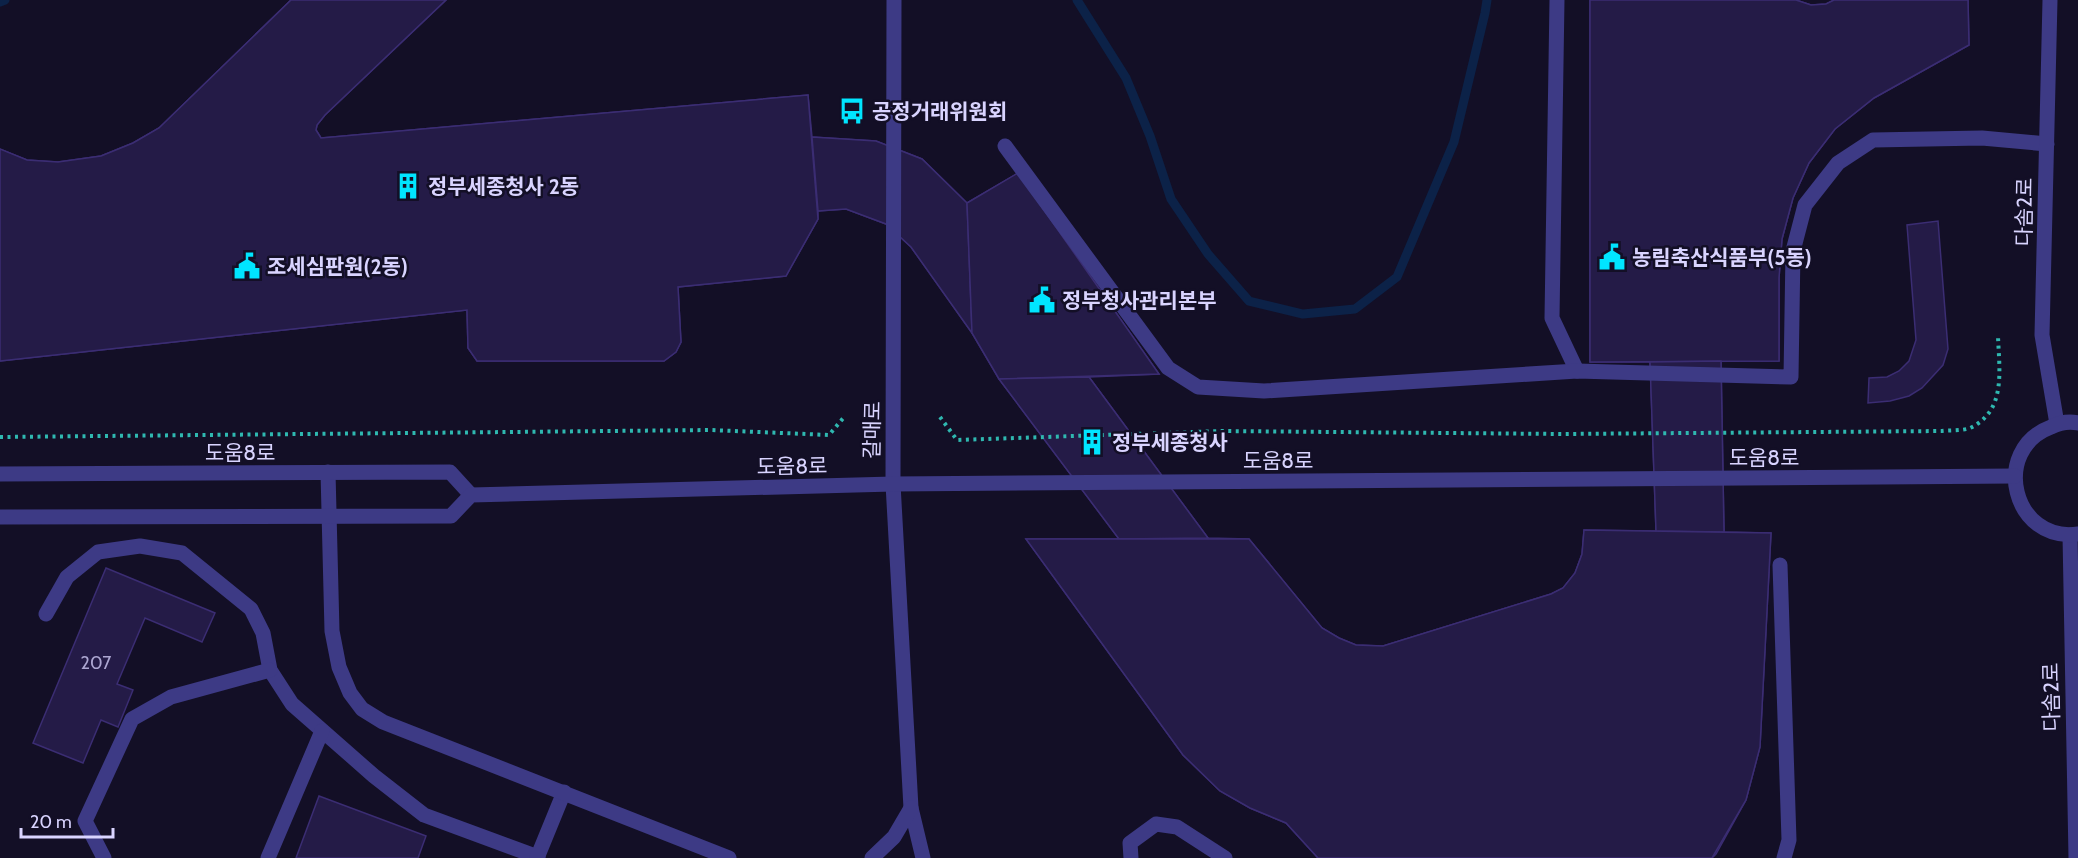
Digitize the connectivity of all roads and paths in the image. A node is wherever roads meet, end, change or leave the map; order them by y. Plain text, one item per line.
1 (894, 0) edge
2 (1557, 0) edge
3 (2050, 0) edge
4 (2047, 144) junction
5 (1005, 146) dead end
6 (1998, 336) dead end
7 (1577, 371) junction
8 (845, 416) dead end
9 (940, 417) dead end
10 (2078, 423) edge
11 (2057, 424) junction
12 (0, 437) edge
13 (328, 472) junction
14 (0, 474) edge
15 (2014, 476) junction
16 (892, 484) junction
17 (471, 495) junction
18 (329, 515) junction
19 (0, 517) edge
20 (2074, 534) edge
21 (1780, 565) dead end
22 (46, 614) dead end
23 (270, 670) junction
24 (322, 731) junction
25 (564, 792) junction
26 (911, 808) junction
27 (537, 857) edge
28 (104, 858) edge
29 (268, 858) edge
30 (729, 858) edge
31 (872, 858) edge
32 (923, 858) edge
33 (1131, 858) edge
34 (1225, 858) edge
35 (1784, 858) edge
36 (2076, 858) edge

1 - 16 street, 갈매로
2 - 7 street
3 - 4 street, 다솜2로
4 - 7 street
4 - 11 street, 다솜2로
5 - 7 street
6 - 9 path
8 - 12 path
10 - 11 street
11 - 15 street
13 - 14 street, 도움8로
13 - 17 street, 도움8로
13 - 18 street
15 - 16 street, 도움8로
15 - 20 street
16 - 17 street, 도움8로
16 - 26 street, 갈매로
17 - 18 street
18 - 19 street
18 - 25 street
20 - 36 street, 다솜2로
21 - 35 street
22 - 23 street
23 - 24 street
23 - 28 street
24 - 27 street
24 - 29 street
25 - 27 street
25 - 30 street
26 - 31 street
26 - 32 street, 갈매로
33 - 34 street

